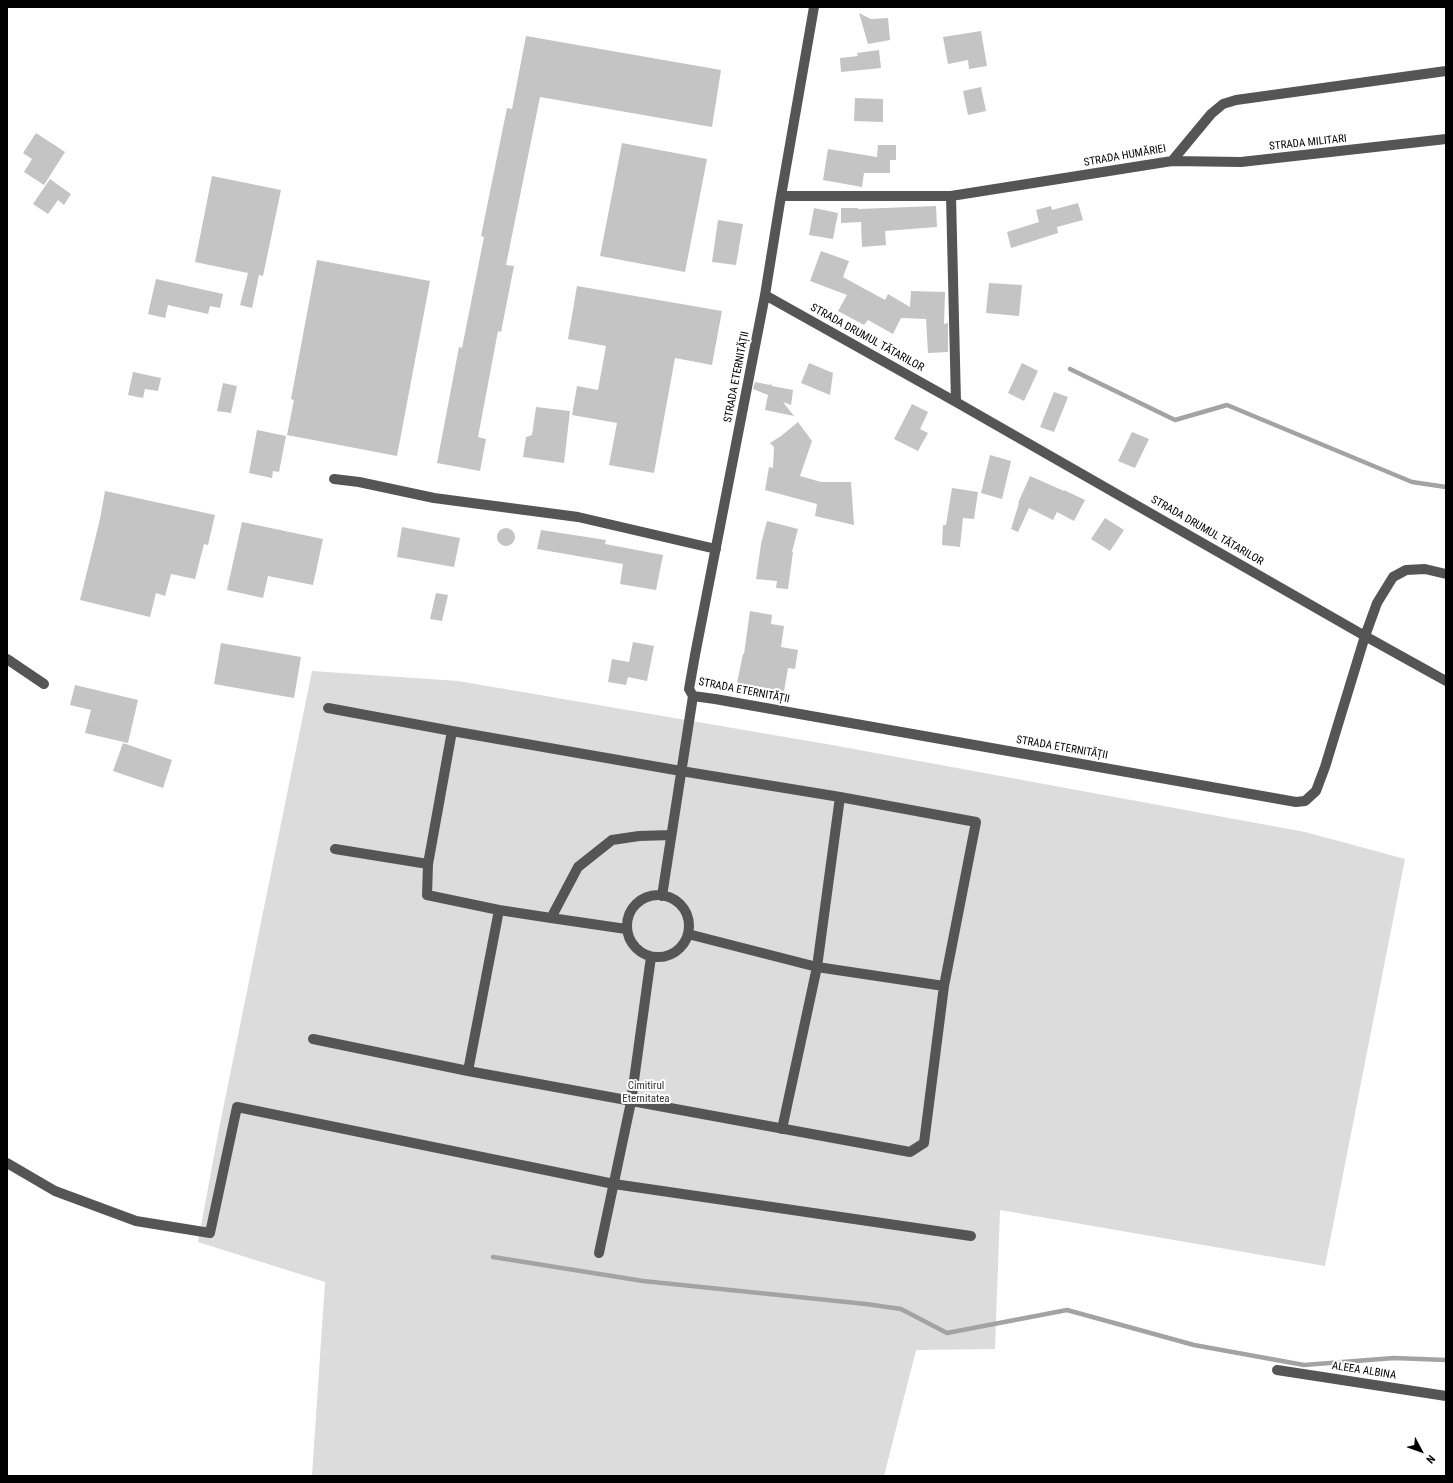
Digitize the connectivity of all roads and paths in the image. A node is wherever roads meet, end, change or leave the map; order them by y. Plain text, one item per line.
1 (814, 7) edge
2 (1446, 71) edge
3 (1446, 139) edge
4 (1172, 161) junction
5 (781, 196) junction
6 (951, 196) junction
7 (765, 295) junction
8 (956, 402) junction
9 (334, 479) dead end
10 (716, 549) junction
11 (1446, 574) edge
12 (1365, 636) junction
13 (7, 659) edge
14 (1446, 681) edge
15 (44, 684) dead end
16 (693, 696) junction
17 (328, 708) dead end
18 (452, 731) junction
19 (681, 771) junction
20 (840, 797) junction
21 (671, 835) junction
22 (335, 849) dead end
23 (428, 864) junction
24 (662, 896) junction
25 (499, 910) junction
26 (551, 918) junction
27 (626, 928) junction
28 (688, 934) junction
29 (651, 957) junction
30 (817, 967) junction
31 (944, 986) junction
32 (313, 1039) dead end
33 (468, 1071) junction
34 (631, 1102) junction
35 (782, 1129) junction
36 (7, 1163) edge
37 (614, 1184) junction
38 (970, 1236) dead end
39 (599, 1253) dead end
40 (1277, 1370) dead end
41 (1446, 1396) edge

1 - 5 street, STRADA ETERNITĂȚII
2 - 4 street, STRADA HUMĂRIEI
3 - 4 street, STRADA MILITARI
4 - 6 street, STRADA HUMĂRIEI
5 - 6 street, STRADA HUMĂRIEI
5 - 7 street, STRADA ETERNITĂȚII
6 - 8 street
7 - 8 street, STRADA DRUMUL TĂTARILOR
7 - 10 street, STRADA ETERNITĂȚII
8 - 12 street, STRADA DRUMUL TĂTARILOR
9 - 10 street
10 - 16 street, STRADA ETERNITĂȚII
11 - 12 street, STRADA ETERNITĂȚII
12 - 14 street, STRADA DRUMUL TĂTARILOR
12 - 16 street, STRADA ETERNITĂȚII
13 - 15 street
16 - 19 street
17 - 18 street
18 - 19 street
18 - 23 street
19 - 20 street
19 - 21 street
20 - 30 street
20 - 31 street
21 - 24 street
21 - 26 street
22 - 23 street
23 - 25 street
24 - 27 street
24 - 28 street
25 - 26 street
25 - 33 street
26 - 27 street
27 - 29 street
28 - 29 street
28 - 30 street
29 - 34 street
30 - 31 street
30 - 35 street
31 - 35 street
32 - 33 street
33 - 34 street
34 - 35 street
34 - 37 street
36 - 37 street
37 - 38 street
37 - 39 street
40 - 41 street, ALEEA ALBINA

